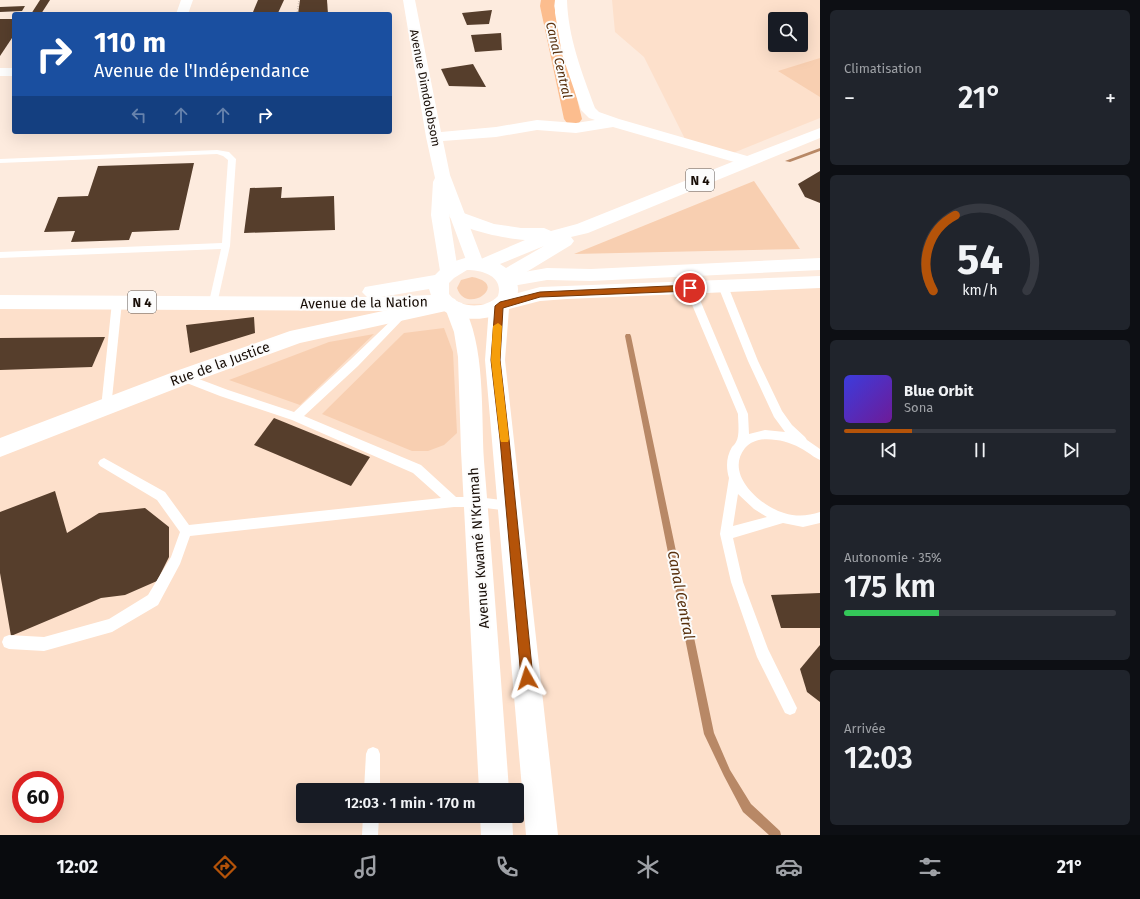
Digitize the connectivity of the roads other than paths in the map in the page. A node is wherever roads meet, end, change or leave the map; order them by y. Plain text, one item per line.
1 (187, 0) edge
2 (409, 0) edge
3 (561, 0) edge
4 (183, 12) edge
5 (0, 72) edge
6 (12, 72) edge
7 (614, 122) junction
8 (820, 133) edge
9 (434, 137) junction
10 (0, 161) edge
11 (748, 161) junction
12 (442, 175) junction
13 (458, 216) junction
14 (582, 229) junction
15 (559, 234) junction
16 (226, 246) junction
17 (0, 255) edge
18 (820, 264) edge
19 (479, 265) junction
20 (444, 276) junction
21 (505, 279) junction
22 (820, 282) edge
23 (723, 286) junction
24 (690, 288) junction
25 (0, 302) edge
26 (117, 302) junction
27 (214, 302) junction
28 (283, 304) junction
29 (449, 304) junction
30 (501, 305) junction
31 (402, 315) junction
32 (184, 377) junction
33 (106, 408) junction
34 (296, 417) junction
35 (742, 443) junction
36 (806, 445) junction
37 (0, 448) edge
38 (820, 455) edge
39 (104, 463) dead end
40 (735, 478) junction
41 (465, 502) junction
42 (510, 506) junction
43 (783, 518) junction
44 (820, 518) edge
45 (186, 531) junction
46 (726, 534) junction
47 (10, 642) dead end
48 (790, 708) dead end
49 (373, 754) dead end
50 (372, 783) edge
51 (493, 783) edge
52 (370, 823) edge
53 (496, 823) edge
54 (370, 835) edge
55 (497, 835) edge
56 (542, 835) edge

1 - 4 main road
2 - 9 main road, Avenue Dimdolobsom
3 - 7 main road
5 - 6 main road
7 - 9 main road
7 - 11 main road
8 - 11 main road, N 4
9 - 12 main road, Avenue Dimdolobsom
10 - 16 lane
11 - 14 main road, N 4
12 - 13 main road, Avenue Dimdolobsom
12 - 20 main road, Avenue Dimdolobsom
13 - 15 main road
13 - 19 main road, Avenue Dimdolobsom
14 - 15 main road, N 4
14 - 21 main road, N 4
15 - 19 main road, N 4
16 - 17 lane
16 - 27 lane
18 - 21 main road
19 - 20 main road, N 4
19 - 21 main road
20 - 28 main road, Avenue de la Nation / N 4
20 - 29 main road
21 - 30 main road
22 - 23 main road
23 - 24 main road
23 - 36 lane
24 - 30 main road
24 - 35 lane
25 - 26 main road, Avenue de la Nation / N 4
26 - 27 main road, Avenue de la Nation / N 4
26 - 33 lane
27 - 28 main road, Avenue de la Nation / N 4
28 - 29 main road, Avenue de la Nation / N 4
29 - 30 main road, N 4
29 - 31 main road, Rue de la Justice
29 - 41 main road, Avenue Kwamé N'Krumah
30 - 42 main road
31 - 32 main road, Rue de la Justice
31 - 34 lane
32 - 33 main road, Rue de la Justice
32 - 34 lane
33 - 37 main road, Rue de la Justice
34 - 41 lane
35 - 36 lane
35 - 40 lane
36 - 38 lane
39 - 45 lane
40 - 43 lane
40 - 46 lane
41 - 42 lane
41 - 45 lane
41 - 51 main road, Avenue Kwamé N'Krumah
42 - 56 main road
43 - 44 lane
43 - 46 lane
45 - 47 lane
46 - 48 lane
49 - 50 lane
52 - 54 lane
53 - 55 main road

